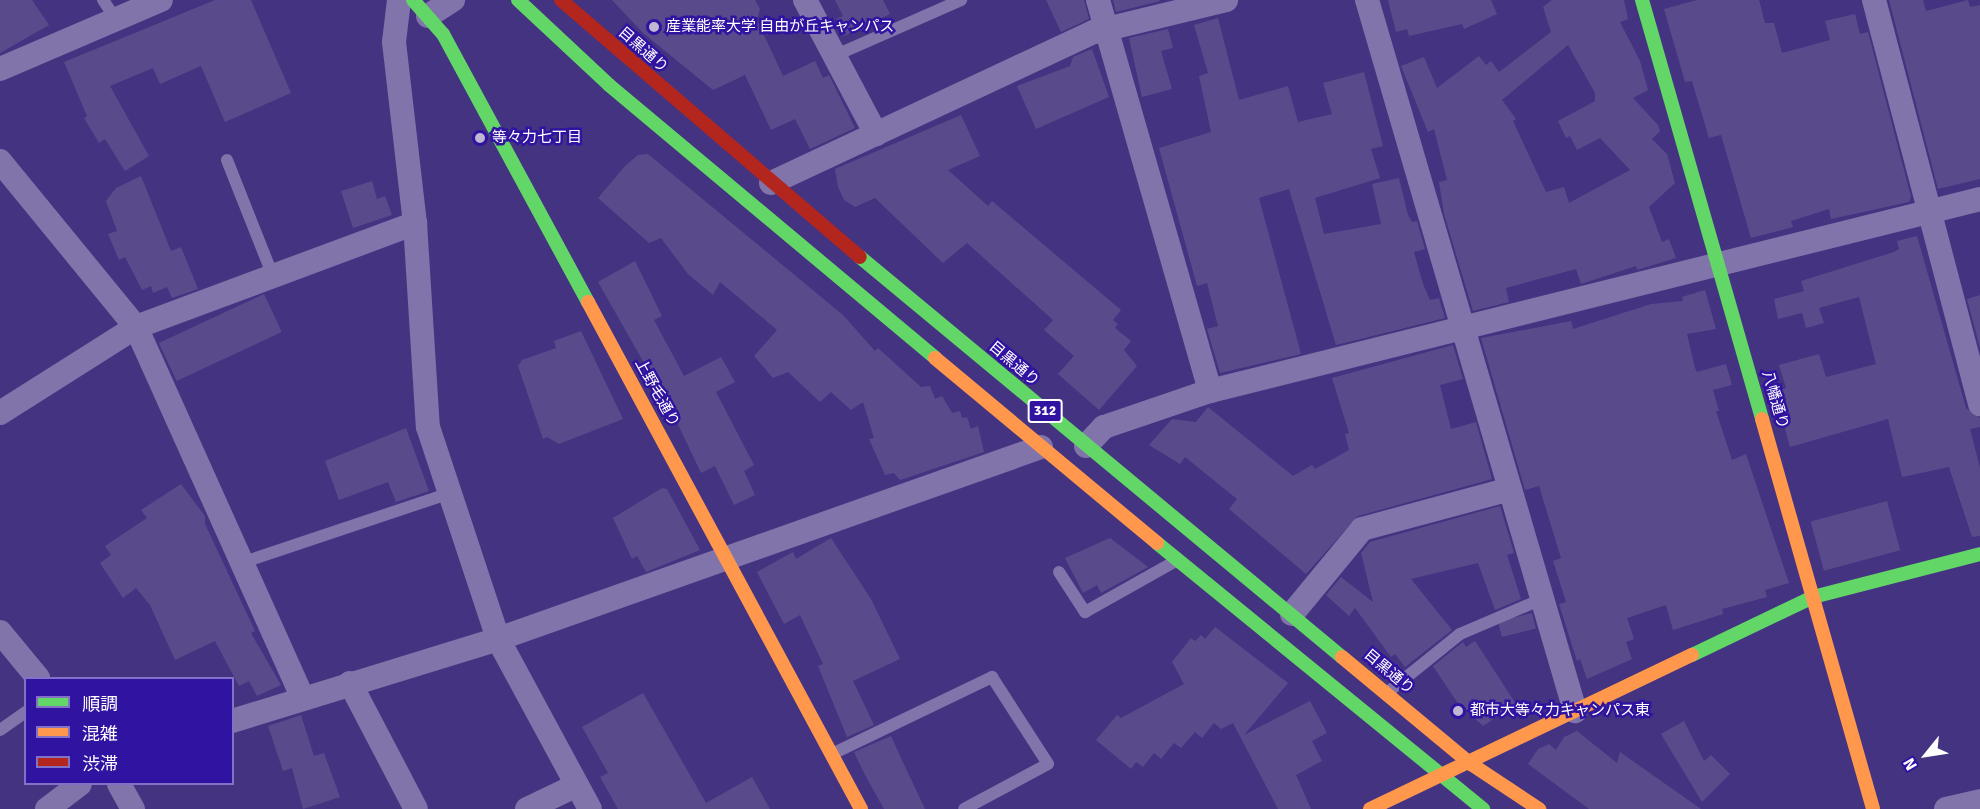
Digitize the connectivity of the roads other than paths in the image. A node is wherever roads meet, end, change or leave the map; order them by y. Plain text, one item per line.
1 (161, 0) edge
2 (399, 0) edge
3 (453, 0) edge
4 (518, 0) edge
5 (561, 0) edge
6 (805, 0) edge
7 (960, 0) edge
8 (1098, 0) edge
9 (1226, 0) edge
10 (1367, 0) edge
11 (1642, 0) edge
12 (1874, 0) edge
13 (421, 8) edge
14 (110, 10) edge
15 (1107, 28) junction
16 (834, 56) junction
17 (0, 69) edge
18 (876, 134) junction
19 (227, 160) dead end
20 (0, 161) edge
21 (771, 183) junction
22 (1980, 199) edge
23 (1929, 212) junction
24 (415, 223) junction
25 (1719, 264) junction
26 (273, 276) junction
27 (136, 327) junction
28 (1463, 327) junction
29 (1976, 368) edge
30 (1210, 391) junction
31 (1980, 404) edge
32 (0, 413) edge
33 (1086, 446) junction
34 (1041, 447) junction
35 (1510, 489) junction
36 (450, 493) junction
37 (1980, 554) edge
38 (728, 558) junction
39 (1177, 560) junction
40 (241, 563) junction
41 (1059, 572) dead end
42 (1813, 597) junction
43 (1542, 599) junction
44 (1292, 614) junction
45 (0, 632) edge
46 (498, 639) junction
47 (37, 677) edge
48 (350, 683) junction
49 (1388, 692) junction
50 (302, 698) junction
51 (1575, 711) junction
52 (24, 713) edge
53 (234, 720) edge
54 (0, 730) edge
55 (832, 754) junction
56 (1471, 764) junction
57 (1438, 776) junction
58 (77, 785) edge
59 (120, 785) edge
60 (577, 785) junction
61 (1980, 801) edge
62 (47, 809) edge
63 (133, 809) edge
64 (416, 809) edge
65 (527, 809) edge
66 (590, 809) edge
67 (861, 809) edge
68 (964, 809) edge
69 (1370, 809) edge
70 (1484, 809) edge
71 (1539, 809) edge
72 (1873, 809) edge
73 (1946, 809) edge

1 - 14 street
2 - 24 street
3 - 13 street
4 - 34 main road, 312
5 - 21 main road, 目黒通り / 312
6 - 16 street
7 - 16 lane
8 - 15 street
9 - 15 street
10 - 28 street
11 - 25 main road, 八幡通り
12 - 23 street
13 - 38 main road, 上野毛通り
14 - 17 street
15 - 18 street
15 - 30 street
16 - 18 street
18 - 21 street
19 - 26 lane
20 - 27 street
21 - 33 main road, 目黒通り / 312
22 - 23 street
23 - 25 street
23 - 29 street
24 - 26 street
24 - 36 street
25 - 28 street
25 - 42 main road, 八幡通り
26 - 27 street
27 - 32 street
27 - 40 street
28 - 30 street
28 - 35 street
29 - 31 street
30 - 33 street
33 - 44 main road, 目黒通り / 312
34 - 38 street
34 - 39 main road, 312
35 - 43 street
35 - 44 street
36 - 40 lane
36 - 46 street
37 - 42 main road
38 - 46 street
38 - 55 main road, 上野毛通り
39 - 41 lane
39 - 57 main road, 312
40 - 50 street
42 - 51 main road
42 - 72 main road, 八幡通り
43 - 49 lane
43 - 51 street
44 - 49 main road, 目黒通り / 312
45 - 47 street
46 - 48 street
46 - 60 street
48 - 50 street
48 - 64 street
49 - 56 main road, 目黒通り / 312
50 - 53 street
51 - 56 main road
52 - 54 lane
55 - 67 main road, 上野毛通り
55 - 68 lane
56 - 57 main road
56 - 71 main road, 目黒通り / 312
57 - 69 main road
57 - 70 main road, 312
58 - 62 street
59 - 63 street
60 - 65 street
60 - 66 street
61 - 73 street

